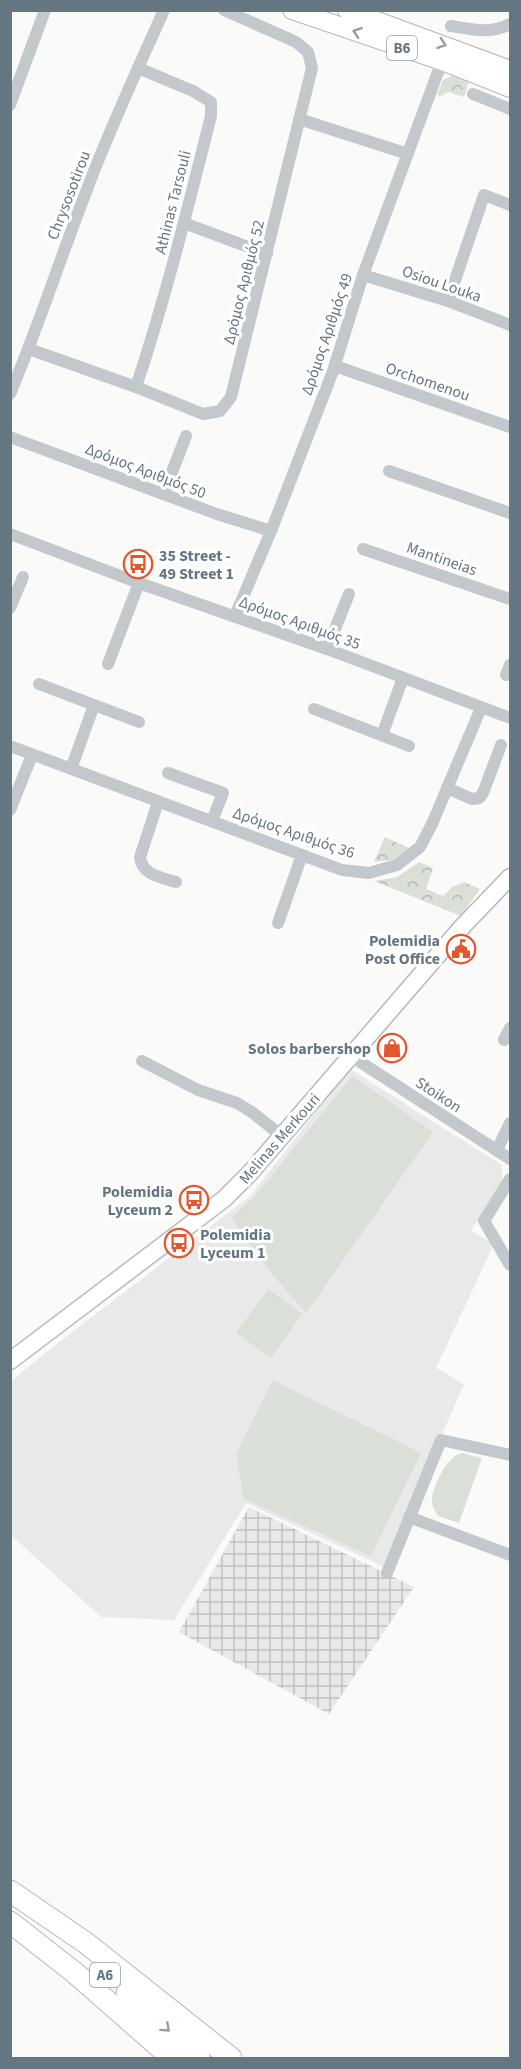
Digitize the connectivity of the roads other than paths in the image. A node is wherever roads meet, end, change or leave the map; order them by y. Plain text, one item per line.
1 (45, 10) edge
2 (164, 10) edge
3 (224, 10) edge
4 (292, 10) edge
5 (347, 10) edge
6 (510, 24) edge
7 (451, 26) dead end
8 (442, 61) junction
9 (138, 68) junction
10 (510, 70) edge
11 (510, 88) edge
12 (473, 94) dead end
13 (12, 98) edge
14 (510, 109) edge
15 (299, 119) junction
16 (408, 154) junction
17 (510, 205) edge
18 (184, 223) junction
19 (267, 254) junction
20 (363, 275) junction
21 (448, 301) junction
22 (510, 325) edge
23 (29, 349) junction
24 (335, 366) junction
25 (136, 387) junction
26 (10, 394) edge
27 (510, 427) edge
28 (186, 436) dead end
29 (10, 437) edge
30 (389, 471) dead end
31 (164, 493) junction
32 (510, 513) edge
33 (271, 531) junction
34 (10, 534) edge
35 (363, 549) dead end
36 (23, 577) dead end
37 (139, 583) junction
38 (349, 594) dead end
39 (510, 599) edge
40 (10, 608) edge
41 (235, 616) junction
42 (327, 649) junction
43 (108, 664) dead end
44 (403, 678) junction
45 (39, 684) dead end
46 (94, 705) junction
47 (481, 708) junction
48 (314, 709) dead end
49 (510, 718) edge
50 (139, 722) dead end
51 (382, 735) junction
52 (501, 745) dead end
53 (10, 746) edge
54 (409, 746) dead end
55 (32, 755) junction
56 (71, 768) junction
57 (168, 773) dead end
58 (16, 783) edge
59 (447, 788) junction
60 (158, 802) junction
61 (10, 810) edge
62 (212, 821) junction
63 (302, 855) junction
64 (510, 878) edge
65 (176, 882) dead end
66 (278, 923) dead end
67 (510, 1028) edge
68 (504, 1040) dead end
69 (351, 1056) junction
70 (142, 1061) dead end
71 (510, 1123) edge
72 (282, 1136) junction
73 (497, 1150) junction
74 (510, 1159) edge
75 (510, 1179) edge
76 (510, 1265) edge
77 (10, 1361) edge
78 (510, 1455) edge
79 (409, 1517) junction
80 (510, 1556) edge
81 (387, 1573) dead end
82 (10, 1892) edge
83 (10, 1923) edge
84 (156, 2058) edge
85 (172, 2058) edge
86 (199, 2058) edge
87 (231, 2058) edge

1 - 13 street
2 - 9 street, Chrysosotirou
3 - 15 street, Δρόμος Αριθμός 52
8 -> 4 main road, B6
5 -> 10 main road, B6
6 - 7 street
8 - 11 main road, B6
8 - 16 street, Δρόμος Αριθμός 49
9 - 18 street, Athinas Tarsouli
9 - 23 street, Chrysosotirou
12 - 14 street
15 - 16 street
15 - 19 street, Δρόμος Αριθμός 52
16 - 20 street, Δρόμος Αριθμός 49
17 - 21 street
18 - 19 street
18 - 25 street, Athinas Tarsouli
19 - 25 street, Δρόμος Αριθμός 52
20 - 21 street, Osiou Louka
20 - 24 street, Δρόμος Αριθμός 49
21 - 22 street, Osiou Louka
23 - 25 street, Δρόμος Αριθμός 52
23 - 26 street, Chrysosotirou
24 - 27 street, Orchomenou
24 - 33 street, Δρόμος Αριθμός 49
28 - 31 street
29 - 31 street, Δρόμος Αριθμός 50
30 - 32 street
31 - 33 street, Δρόμος Αριθμός 50
33 - 41 street, Δρόμος Αριθμός 49
34 - 37 street, Δρόμος Αριθμός 35
35 - 39 street, Mantineias
36 - 40 street
37 - 41 street, Δρόμος Αριθμός 35
37 - 43 street
38 - 42 street
41 - 42 street, Δρόμος Αριθμός 35
42 - 44 street, Δρόμος Αριθμός 35
44 - 47 street, Δρόμος Αριθμός 35
44 - 51 street
45 - 46 street
46 - 50 street
46 - 56 street
47 - 49 street, Δρόμος Αριθμός 35
47 - 59 street, Δρόμος Αριθμός 36
48 - 51 street
51 - 54 street
52 - 59 street
53 - 55 street, Δρόμος Αριθμός 36
55 - 56 street, Δρόμος Αριθμός 36
55 - 58 street
56 - 60 street, Δρόμος Αριθμός 36
57 - 62 street
58 - 61 street
59 - 63 street, Δρόμος Αριθμός 36
60 - 62 street, Δρόμος Αριθμός 36
60 - 65 street
62 - 63 street, Δρόμος Αριθμός 36
63 - 66 street
64 - 69 main road, Melinas Merkouri
67 - 68 street
69 - 72 main road, Melinas Merkouri
69 - 73 street, Stoikon
70 - 72 street
71 - 73 street
72 - 77 main road, Melinas Merkouri
73 - 74 street, Stoikon
75 - 76 street
78 - 79 street
79 - 80 street
79 - 81 street
82 -> 86 highway, A6
82 - 87 highway
83 - 84 highway
83 - 85 highway, A6

